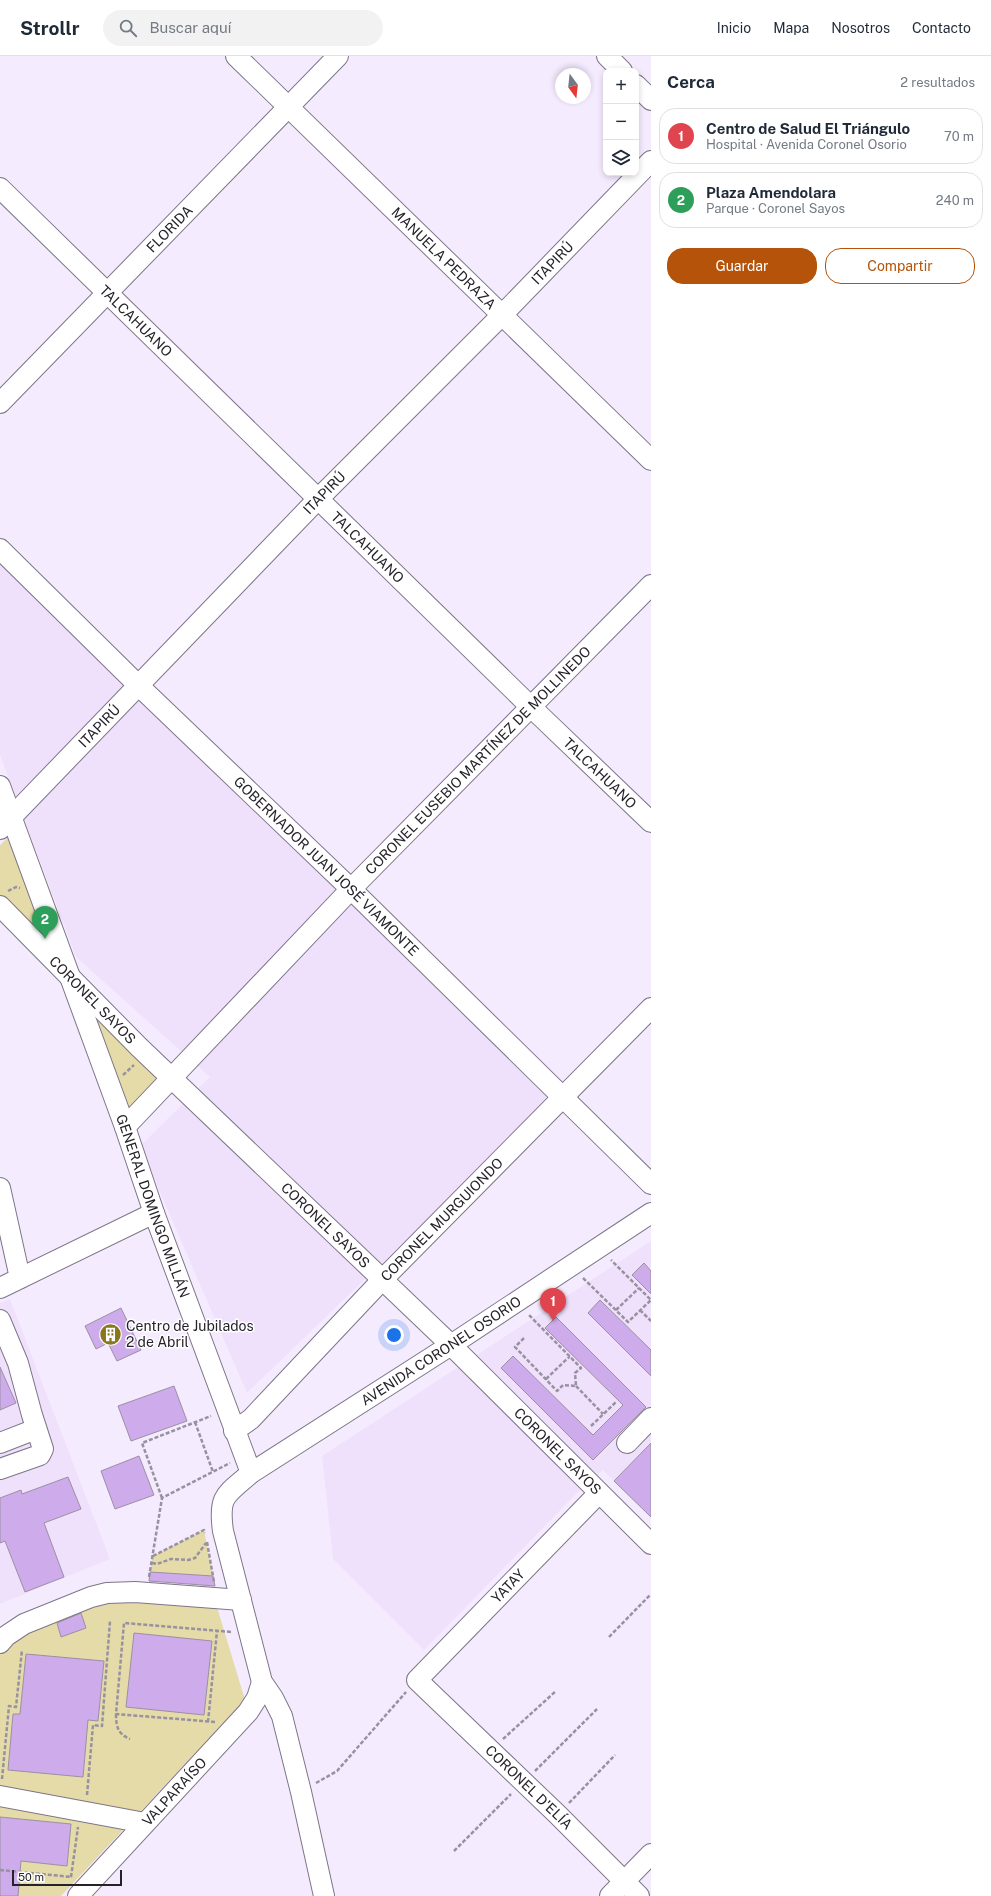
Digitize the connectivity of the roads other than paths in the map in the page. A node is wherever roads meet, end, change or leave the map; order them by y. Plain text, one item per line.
1 (236, 56) edge
2 (338, 56) edge
3 (607, 56) edge
4 (619, 68) edge
5 (639, 88) edge
6 (651, 100) edge
7 (288, 106) junction
8 (651, 161) edge
9 (0, 188) edge
10 (108, 292) junction
11 (502, 315) junction
12 (0, 402) edge
13 (651, 460) edge
14 (318, 499) junction
15 (0, 549) edge
16 (651, 585) edge
17 (139, 686) junction
18 (531, 707) junction
19 (0, 786) edge
20 (651, 822) edge
21 (6, 823) edge
22 (351, 889) junction
23 (3, 900) edge
24 (70, 979) junction
25 (651, 1008) edge
26 (170, 1078) junction
27 (562, 1098) junction
28 (124, 1127) junction
29 (651, 1184) edge
30 (0, 1188) edge
31 (154, 1213) junction
32 (651, 1213) edge
33 (20, 1278) junction
34 (382, 1280) junction
35 (0, 1288) edge
36 (0, 1320) edge
37 (450, 1346) junction
38 (651, 1418) edge
39 (36, 1429) junction
40 (234, 1431) junction
41 (0, 1443) edge
42 (627, 1443) dead end
43 (247, 1465) junction
44 (0, 1469) edge
45 (599, 1493) junction
46 (651, 1544) edge
47 (241, 1600) junction
48 (0, 1643) edge
49 (417, 1680) joint
50 (262, 1682) junction
51 (0, 1796) edge
52 (145, 1823) junction
53 (651, 1854) edge
54 (624, 1881) junction
55 (319, 1894) edge
56 (78, 1896) edge
57 (610, 1896) edge
58 (639, 1896) edge

1 - 7 street, MANUELA PEDRAZA
2 - 7 street, FLORIDA
3 - 4 street
5 - 6 street
7 - 10 street, FLORIDA
7 - 11 street, MANUELA PEDRAZA
8 - 11 street, ITAPIRÚ
9 - 10 street, TALCAHUANO
10 - 12 street, FLORIDA
10 - 14 street, TALCAHUANO
11 - 13 street, MANUELA PEDRAZA
11 - 14 street, ITAPIRÚ
14 - 17 street, ITAPIRÚ
14 - 18 street, TALCAHUANO
15 - 17 street, GOBERNADOR JUAN JOSÉ VIAMONTE
16 - 18 street, CORONEL EUSEBIO MARTÍNEZ DE MOLLINEDO
17 - 21 street, ITAPIRÚ
17 - 22 street, GOBERNADOR JUAN JOSÉ VIAMONTE
18 - 20 street, TALCAHUANO
18 - 22 street, CORONEL EUSEBIO MARTÍNEZ DE MOLLINEDO
19 - 21 street, GENERAL DOMINGO MILLÁN
21 - 24 street, GENERAL DOMINGO MILLÁN
22 - 26 street, CORONEL EUSEBIO MARTÍNEZ DE MOLLINEDO
22 - 27 street, GOBERNADOR JUAN JOSÉ VIAMONTE
23 - 24 street, CORONEL SAYOS
24 - 26 street, CORONEL SAYOS
24 - 28 street, GENERAL DOMINGO MILLÁN
25 - 27 street, CORONEL MURGUIONDO
26 - 28 street, CORONEL EUSEBIO MARTÍNEZ DE MOLLINEDO
26 - 34 street, CORONEL SAYOS
27 - 29 street, GOBERNADOR JUAN JOSÉ VIAMONTE
27 - 34 street, CORONEL MURGUIONDO
28 - 31 street, GENERAL DOMINGO MILLÁN
30 - 33 street
31 - 33 street
31 - 40 street, GENERAL DOMINGO MILLÁN
32 - 37 street, AVENIDA CORONEL OSORIO
33 - 35 street
34 - 37 street, CORONEL SAYOS
34 - 40 street, CORONEL MURGUIONDO
36 - 39 street
37 - 43 street, AVENIDA CORONEL OSORIO
37 - 45 street, CORONEL SAYOS
38 - 42 street
39 - 41 street
39 - 44 street
40 - 43 street, GENERAL DOMINGO MILLÁN
43 - 47 street
45 - 46 street, CORONEL SAYOS
45 - 49 street, YATAY
47 - 48 street
47 - 50 street
49 - 54 street, CORONEL D'ELÍA
50 - 52 street, VALPARAÍSO
50 - 55 street
51 - 52 street
52 - 56 street, VALPARAÍSO
53 - 54 street
54 - 57 street
54 - 58 street, CORONEL D'ELÍA

